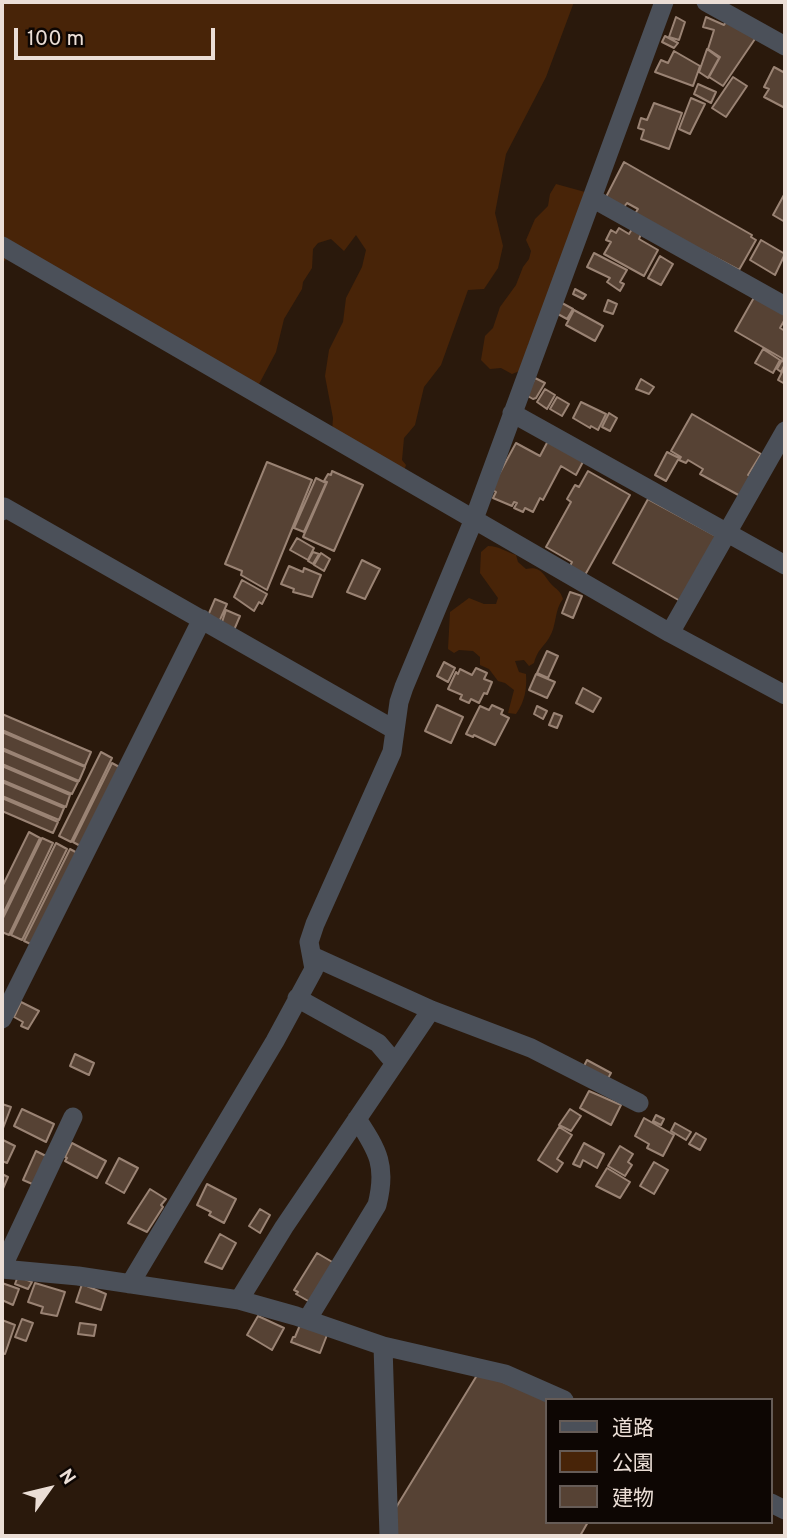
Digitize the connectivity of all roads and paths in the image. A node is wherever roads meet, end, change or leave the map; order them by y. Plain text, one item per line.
1 (664, 2) edge
2 (706, 2) edge
3 (785, 46) edge
4 (593, 198) junction
5 (2, 246) edge
6 (785, 306) edge
7 (512, 413) junction
8 (785, 431) edge
9 (2, 511) edge
10 (474, 519) junction
11 (727, 533) junction
12 (785, 565) edge
13 (202, 619) junction
14 (670, 633) junction
15 (785, 695) edge
16 (395, 730) junction
17 (312, 956) junction
18 (297, 998) junction
19 (431, 1010) junction
20 (2, 1019) edge
21 (395, 1063) junction
22 (639, 1103) dead end
23 (73, 1117) dead end
24 (358, 1119) junction
25 (2, 1269) edge
26 (130, 1284) junction
27 (239, 1300) junction
28 (307, 1320) junction
29 (383, 1346) junction
30 (559, 1398) edge
31 (388, 1536) edge

1 - 4 street
2 - 3 street
4 - 6 street
4 - 7 street
5 - 10 street
7 - 10 street
7 - 11 street
8 - 11 street
9 - 13 street
10 - 14 street
10 - 16 street
11 - 12 street
11 - 14 street
13 - 16 street
13 - 20 street
14 - 15 street
16 - 17 street
17 - 18 street
17 - 19 street
18 - 21 street
18 - 26 street
19 - 21 street
19 - 22 street
21 - 24 street
23 - 25 street
24 - 27 street
24 - 28 street
25 - 26 street
26 - 27 street
27 - 28 street
28 - 29 street
29 - 30 street
29 - 31 street

